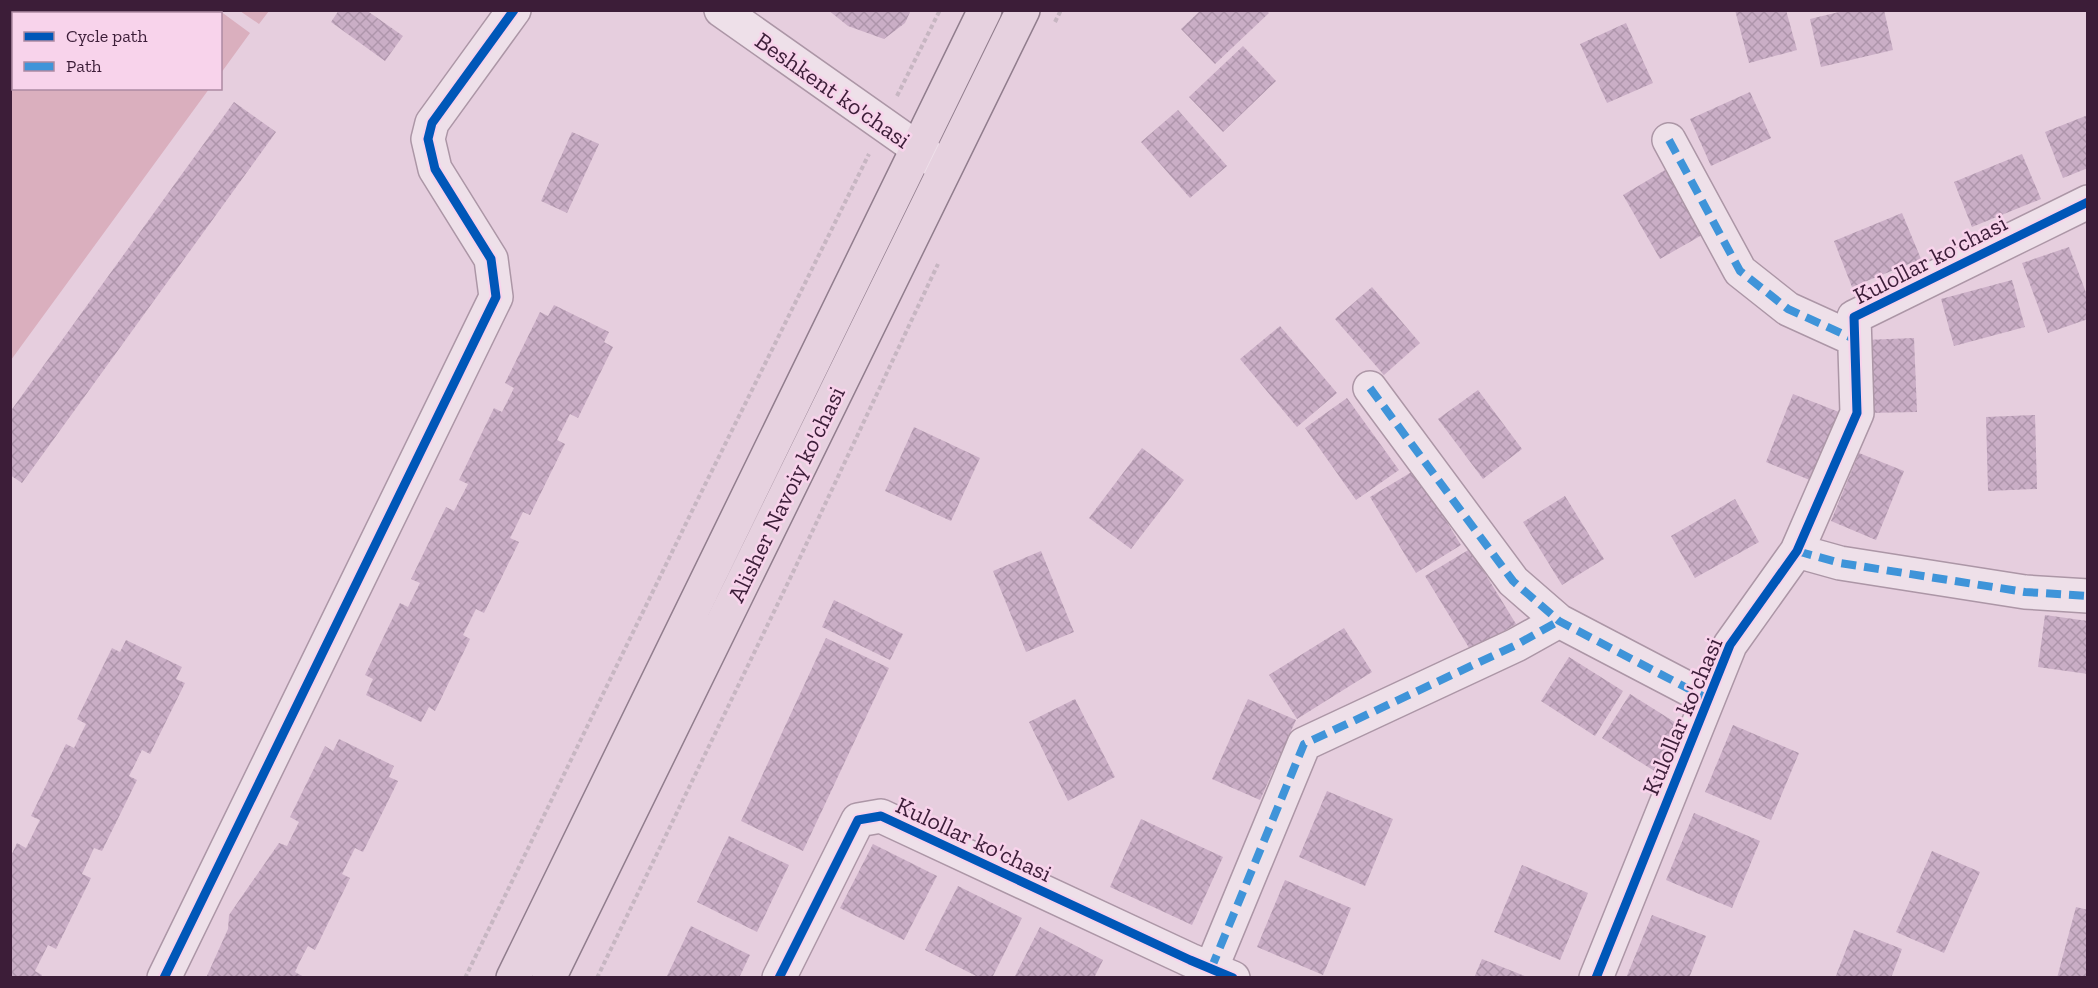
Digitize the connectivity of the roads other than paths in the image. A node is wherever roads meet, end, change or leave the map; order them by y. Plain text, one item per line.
1 (514, 10) edge
2 (721, 10) edge
3 (986, 10) edge
4 (1023, 10) edge
5 (1669, 140) dead end
6 (918, 150) junction
7 (945, 168) junction
8 (2088, 202) edge
9 (1854, 339) junction
10 (1370, 388) dead end
11 (1797, 552) junction
12 (2088, 596) edge
13 (1559, 621) junction
14 (1708, 699) junction
15 (1222, 973) edge
16 (164, 978) edge
17 (513, 978) edge
18 (549, 978) edge
19 (779, 978) edge
20 (1596, 978) edge

1 - 16 street
2 - 6 street, Beshkent ko'chasi
3 - 6 main road, Alisher Navoiy ko'chasi
4 - 7 main road, Alisher Navoiy ko'chasi
5 - 9 street
6 - 7 street, Beshkent ko'chasi
6 - 17 main road, Alisher Navoiy ko'chasi
7 - 18 main road, Alisher Navoiy ko'chasi
8 - 9 street, Kulollar ko'chasi
9 - 11 street, Kulollar ko'chasi
10 - 13 street, Kulollar ko'chasi
11 - 12 street
11 - 14 street, Kulollar ko'chasi
13 - 14 street, Kulollar ko'chasi
13 - 15 street
14 - 20 street, Kulollar ko'chasi
15 - 19 street, Kulollar ko'chasi

